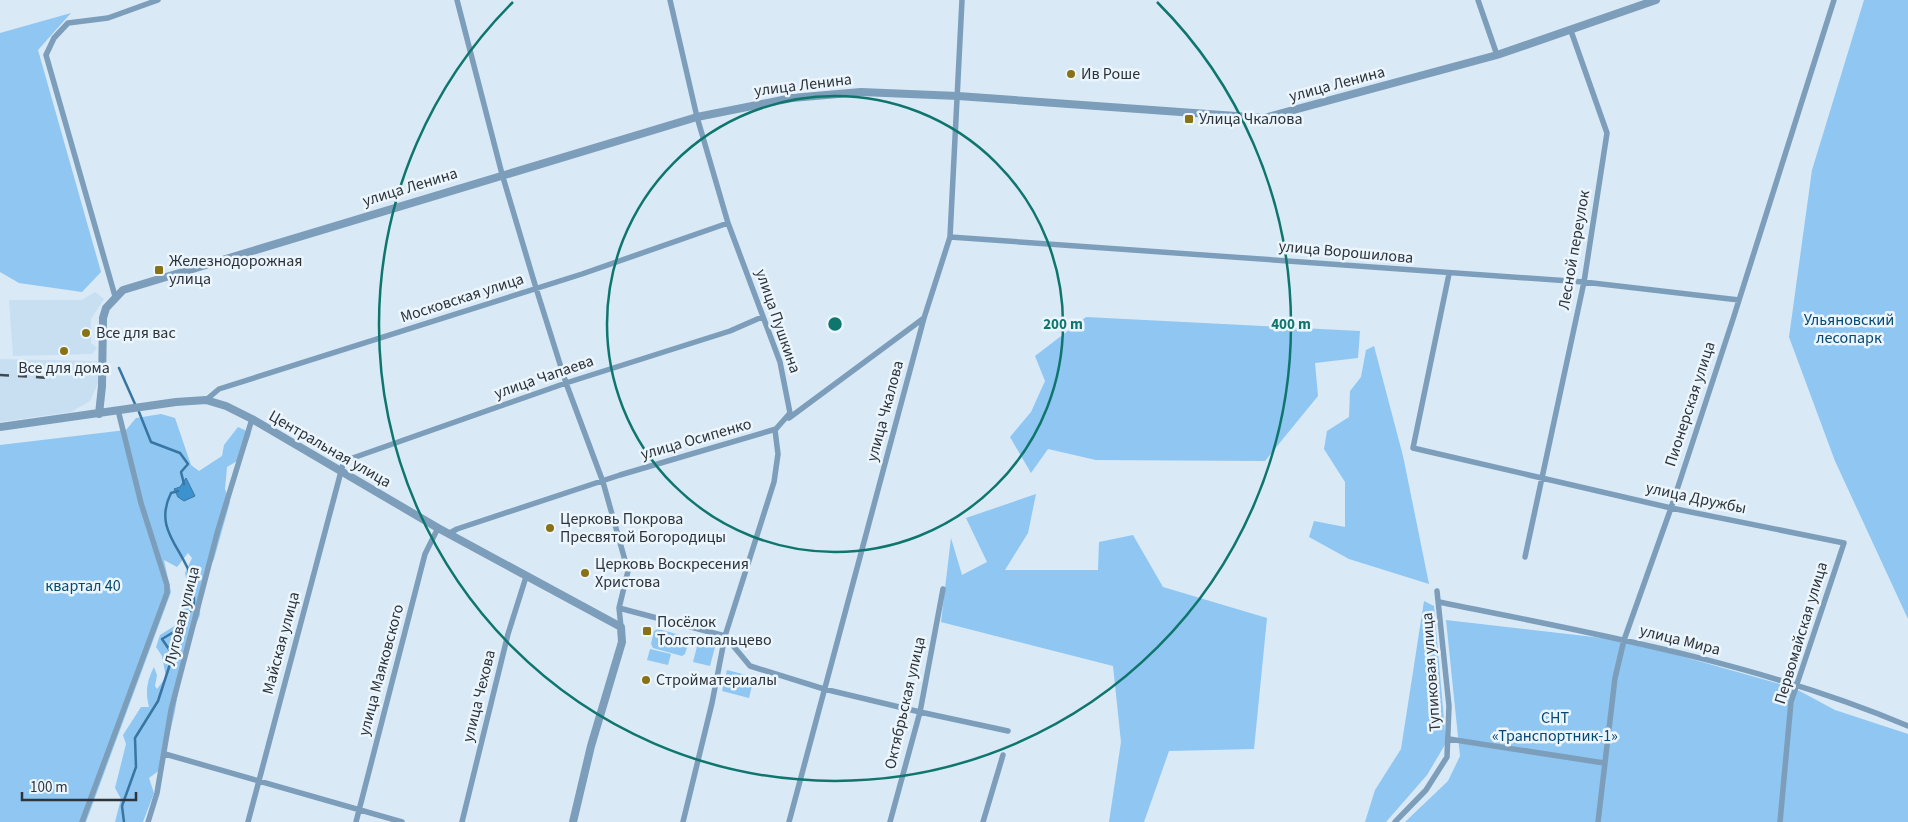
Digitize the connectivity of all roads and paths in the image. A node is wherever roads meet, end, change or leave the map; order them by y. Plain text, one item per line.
1 (158, 0) edge
2 (457, 0) edge
3 (670, 0) edge
4 (962, 0) edge
5 (1478, 0) edge
6 (1656, 0) edge
7 (1834, 0) edge
8 (1571, 31) junction
9 (1498, 55) junction
10 (958, 96) junction
11 (697, 116) junction
12 (502, 174) junction
13 (728, 223) junction
14 (950, 237) junction
15 (1449, 274) junction
16 (1584, 282) junction
17 (536, 288) junction
18 (115, 296) junction
19 (1739, 300) junction
20 (762, 317) junction
21 (924, 318) junction
22 (566, 383) junction
23 (206, 400) junction
24 (118, 410) junction
25 (98, 414) junction
26 (252, 419) junction
27 (0, 427) edge
28 (775, 430) junction
29 (340, 470) junction
30 (1542, 476) junction
31 (603, 482) junction
32 (1670, 508) junction
33 (438, 528) junction
34 (448, 534) junction
35 (1844, 543) joint
36 (1525, 557) dead end
37 (526, 577) junction
38 (943, 589) dead end
39 (1437, 591) dead end
40 (1440, 602) junction
41 (619, 608) junction
42 (621, 627) junction
43 (725, 636) junction
44 (1624, 640) junction
45 (1797, 684) junction
46 (824, 689) junction
47 (920, 712) junction
48 (1908, 726) edge
49 (1008, 731) dead end
50 (1449, 739) junction
51 (165, 754) junction
52 (1003, 755) dead end
53 (1604, 763) junction
54 (258, 782) junction
55 (359, 811) junction
56 (82, 822) edge
57 (148, 822) edge
58 (248, 822) edge
59 (356, 822) edge
60 (402, 822) edge
61 (462, 822) edge
62 (572, 822) edge
63 (683, 822) edge
64 (789, 822) edge
65 (890, 822) edge
66 (984, 822) edge
67 (1394, 822) edge
68 (1598, 822) edge
69 (1780, 822) edge

1 - 18 street
2 - 12 street
3 - 11 street, улица Пушкина
4 - 10 street, улица Чкалова
5 - 9 street
6 - 8 street, улица Ленина
7 - 19 street, Пионерская улица
8 - 9 street, улица Ленина
8 - 16 street, Лесной переулок
9 - 10 street, улица Ленина
10 - 11 street, улица Ленина
10 - 14 street, улица Чкалова
11 - 12 street, улица Ленина
11 - 13 street, улица Пушкина
12 - 17 street
12 - 18 street, улица Ленина
13 - 17 street, Московская улица
13 - 20 street, улица Пушкина
14 - 15 street, улица Ворошилова
14 - 21 street, улица Чкалова
15 - 16 street, улица Ворошилова
15 - 30 street, улица Дружбы
16 - 19 street, улица Ворошилова
16 - 30 street, Лесной переулок
17 - 22 street
17 - 23 street, Московская улица
18 - 25 street
19 - 32 street, Пионерская улица
20 - 22 street, улица Чапаева
20 - 28 street, улица Пушкина
21 - 28 street, улица Осипенко
21 - 46 street, улица Чкалова
22 - 29 street, улица Чапаева
22 - 31 street
23 - 24 street, Центральная улица
23 - 26 street, Центральная улица
24 - 25 street, Центральная улица
24 - 56 street
25 - 27 street, Центральная улица
26 - 29 street, Центральная улица
26 - 51 street, Луговая улица
28 - 31 street, улица Осипенко
28 - 43 street
29 - 33 street, Центральная улица
29 - 54 street, Майская улица
30 - 32 street, улица Дружбы
30 - 36 street, Лесной переулок
31 - 34 street, улица Осипенко
31 - 41 street
32 - 35 street, улица Дружбы
32 - 44 street, Пионерская улица
33 - 34 street, Центральная улица
33 - 55 street, улица Маяковского
34 - 37 street, Центральная улица
35 - 45 street, Первомайская улица
37 - 42 street, Центральная улица
37 - 61 street, улица Чехова
38 - 47 street, Октябрьская улица
39 - 40 street, Тупиковая улица
40 - 44 street, улица Мира
40 - 50 street, Тупиковая улица
41 - 42 street
41 - 43 street
42 - 62 street
43 - 46 street
43 - 63 street
44 - 45 street, улица Мира
44 - 53 street, Пионерская улица
45 - 48 street, улица Мира
45 - 69 street, Первомайская улица
46 - 47 street
46 - 64 street, улица Чкалова
47 - 49 street
47 - 65 street, Октябрьская улица
50 - 53 street
50 - 67 street, Тупиковая улица
51 - 54 street
51 - 57 street, Луговая улица
52 - 66 street
53 - 68 street, Пионерская улица
54 - 55 street
54 - 58 street, Майская улица
55 - 59 street, улица Маяковского
55 - 60 street

